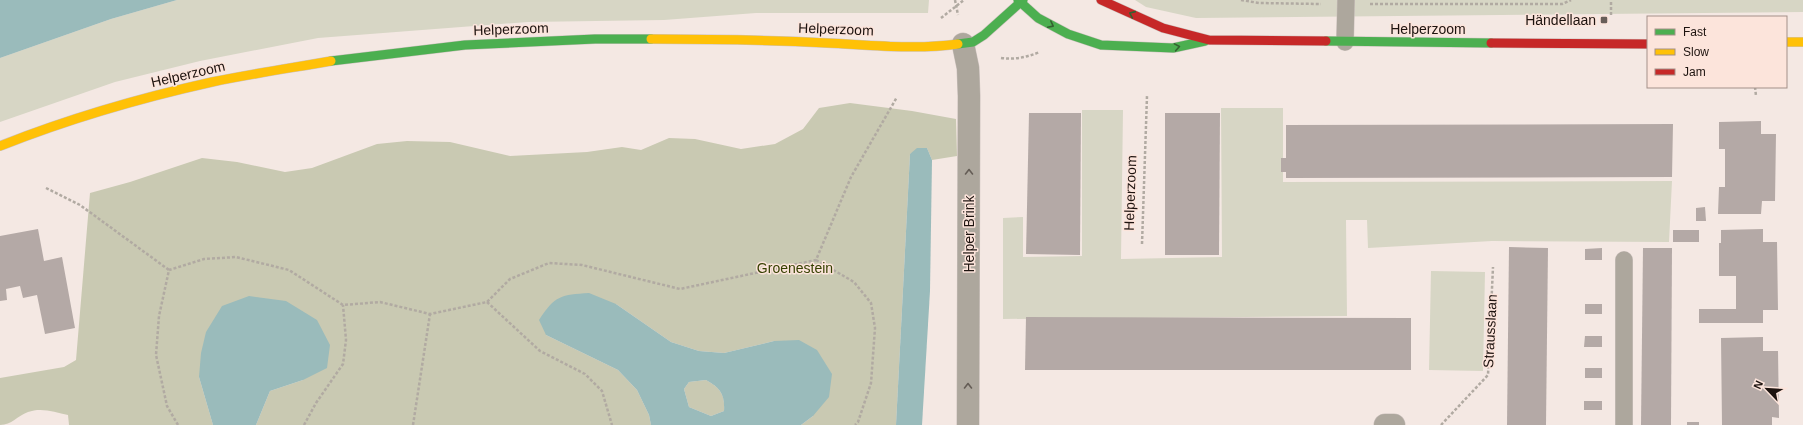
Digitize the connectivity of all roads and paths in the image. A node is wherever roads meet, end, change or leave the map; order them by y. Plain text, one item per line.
1 (954, 0) edge
2 (964, 0) edge
3 (1101, 0) edge
4 (1241, 0) edge
5 (1571, 0) edge
6 (1611, 0) edge
7 (1020, 1) edge
8 (1346, 2) edge
9 (1611, 22) dead end
10 (1209, 40) junction
11 (1346, 42) junction
12 (1787, 42) edge
13 (1803, 42) edge
14 (963, 44) junction
15 (1647, 44) edge
16 (1756, 88) edge
17 (1147, 96) dead end
18 (1756, 96) dead end
19 (897, 97) dead end
20 (0, 146) edge
21 (46, 188) dead end
22 (1142, 244) dead end
23 (816, 260) junction
24 (1624, 260) dead end
25 (1493, 267) dead end
26 (169, 270) junction
27 (487, 302) junction
28 (343, 305) junction
29 (430, 314) junction
30 (178, 425) edge
31 (304, 425) edge
32 (413, 425) edge
33 (612, 425) edge
34 (855, 425) edge
35 (968, 425) edge
36 (1385, 425) edge
37 (1394, 425) edge
38 (1441, 425) edge
39 (1624, 425) edge

1 - 2 path
10 -> 3 street, Helperzoom
4 - 8 path, Helperzoom
5 - 8 path, Helperzoom
6 - 9 path
7 -> 10 street, Helperzoom
7 - 14 street, Helperzoom
8 - 11 lane
10 - 11 street, Helperzoom
11 - 15 street, Helperzoom
12 - 13 street
14 - 20 street, Helperzoom
35 -> 14 street, Helper Brink
16 - 18 path
17 - 22 path, Helperzoom
19 - 23 path
21 - 26 path
23 - 27 path
23 - 34 path
24 - 39 lane
25 - 38 path, Strausslaan
26 - 28 path
26 - 30 path
27 - 29 path
27 - 33 path
28 - 29 path
28 - 31 path
29 - 32 path
36 - 37 street

